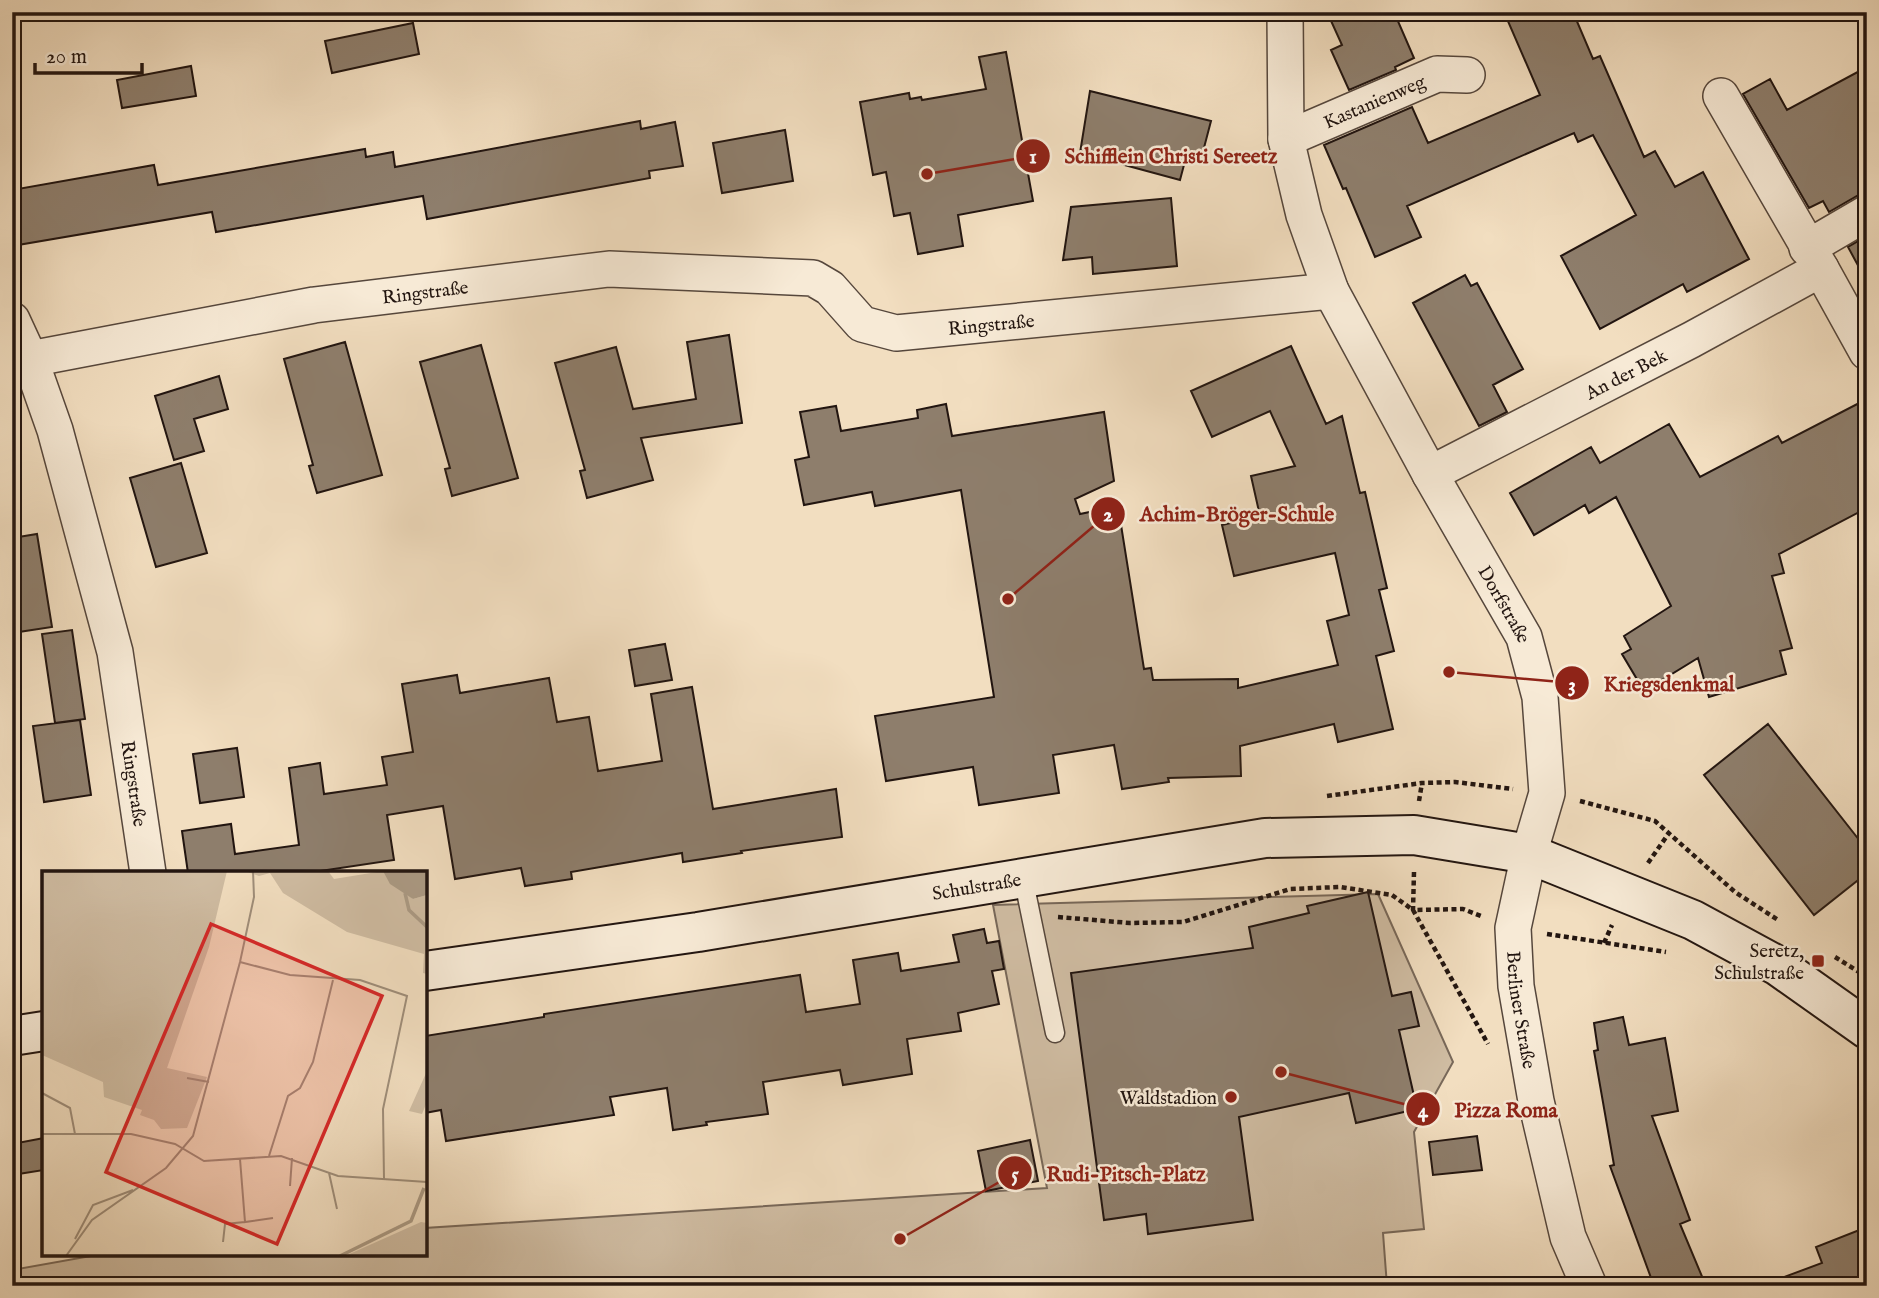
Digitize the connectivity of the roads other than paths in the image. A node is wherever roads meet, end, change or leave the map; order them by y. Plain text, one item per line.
1 (1285, 12) edge
2 (1467, 75) dead end
3 (1721, 96) dead end
4 (1286, 139) junction
5 (1867, 213) edge
6 (1814, 258) junction
7 (1331, 291) junction
8 (12, 320) edge
9 (1867, 352) edge
10 (30, 359) junction
11 (1430, 474) junction
12 (1529, 854) junction
13 (148, 871) edge
14 (1026, 893) junction
15 (427, 971) edge
16 (1867, 1029) edge
17 (42, 1031) edge
18 (1055, 1033) dead end
19 (12, 1036) edge
20 (1589, 1286) edge

1 - 4 street, Dorfstraße
2 - 4 street, Kastanienweg
3 - 6 street
4 - 7 street, Dorfstraße
5 - 6 street, An der Bek
6 - 9 street
6 - 11 street, An der Bek
7 - 10 street, Ringstraße
7 - 11 street, Dorfstraße
8 - 10 street
10 - 13 street, Ringstraße
11 - 12 street, Dorfstraße
12 - 14 main road, Schulstraße
12 - 16 main road
12 - 20 street, Berliner Straße
14 - 15 main road, Schulstraße
14 - 18 lane
17 - 19 main road

